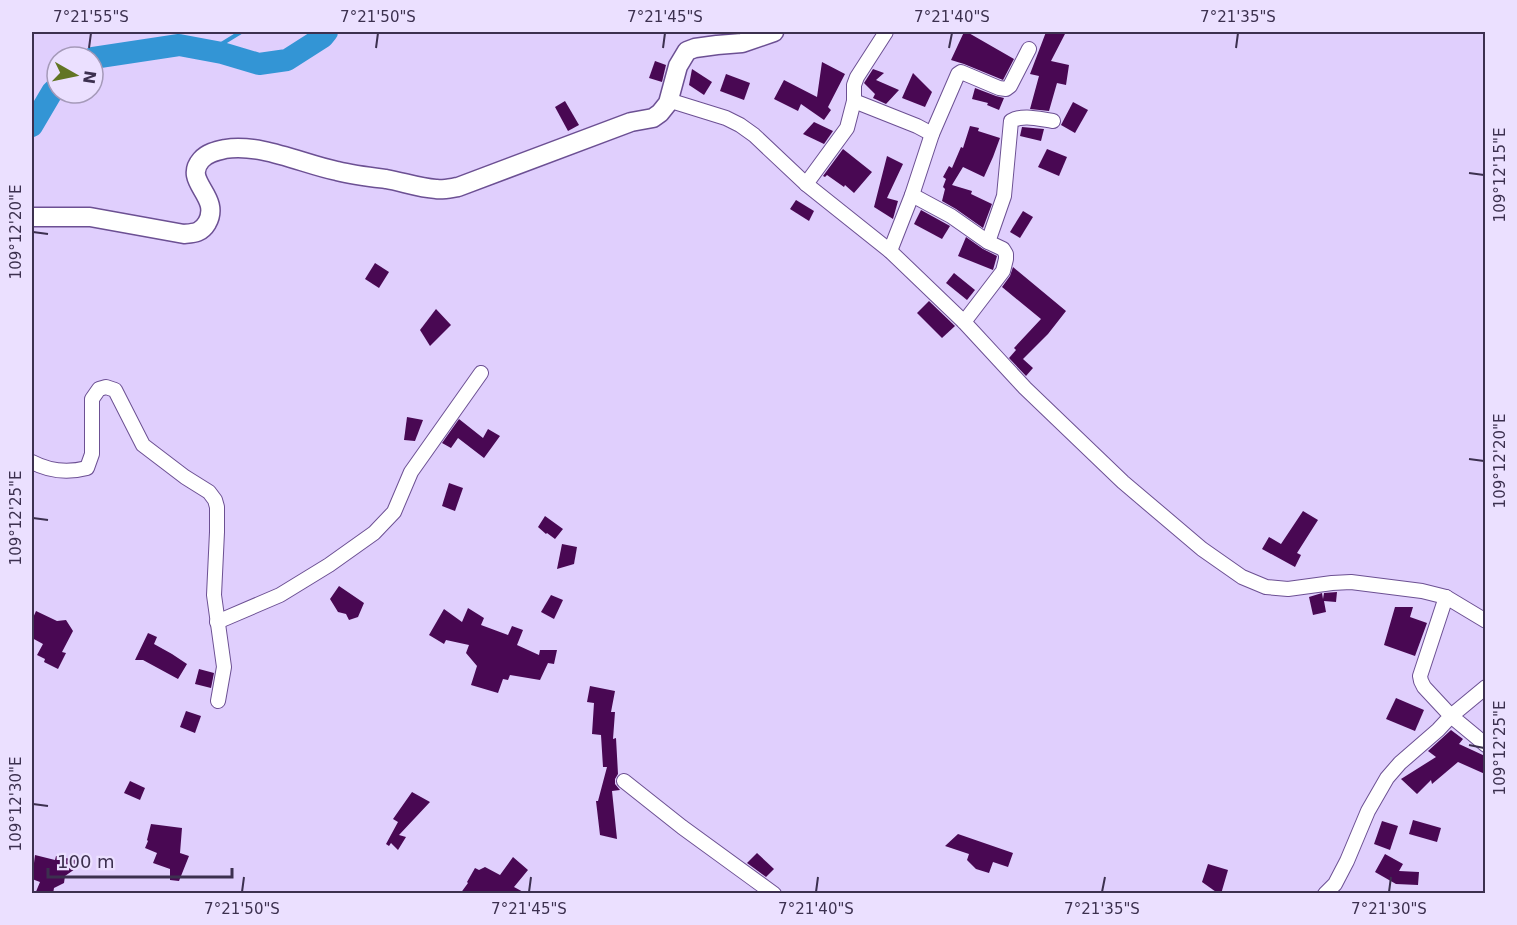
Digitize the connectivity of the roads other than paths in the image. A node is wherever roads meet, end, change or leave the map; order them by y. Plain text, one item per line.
1 (774, 32) edge
2 (886, 32) edge
3 (1029, 49) dead end
4 (668, 100) junction
5 (854, 101) junction
6 (1053, 121) dead end
7 (932, 134) junction
8 (806, 184) junction
9 (912, 195) junction
10 (32, 217) edge
11 (988, 242) junction
12 (890, 251) junction
13 (964, 322) junction
14 (481, 373) dead end
15 (32, 462) edge
16 (1446, 597) junction
17 (1485, 621) edge
18 (217, 622) junction
19 (1485, 687) edge
20 (218, 701) dead end
21 (1450, 716) junction
22 (1485, 745) edge
23 (624, 781) dead end
24 (774, 894) edge
25 (1325, 894) edge

1 - 4 street
2 - 5 street
3 - 7 street
4 - 8 street
4 - 10 street
5 - 7 street
5 - 8 street
6 - 11 street
7 - 9 street
8 - 12 street
9 - 11 street
9 - 12 street
11 - 13 street
12 - 13 street
13 - 16 street
14 - 18 street
15 - 18 street
16 - 17 street
16 - 21 street
18 - 20 street
19 - 21 street
21 - 22 street
21 - 25 street
23 - 24 street

